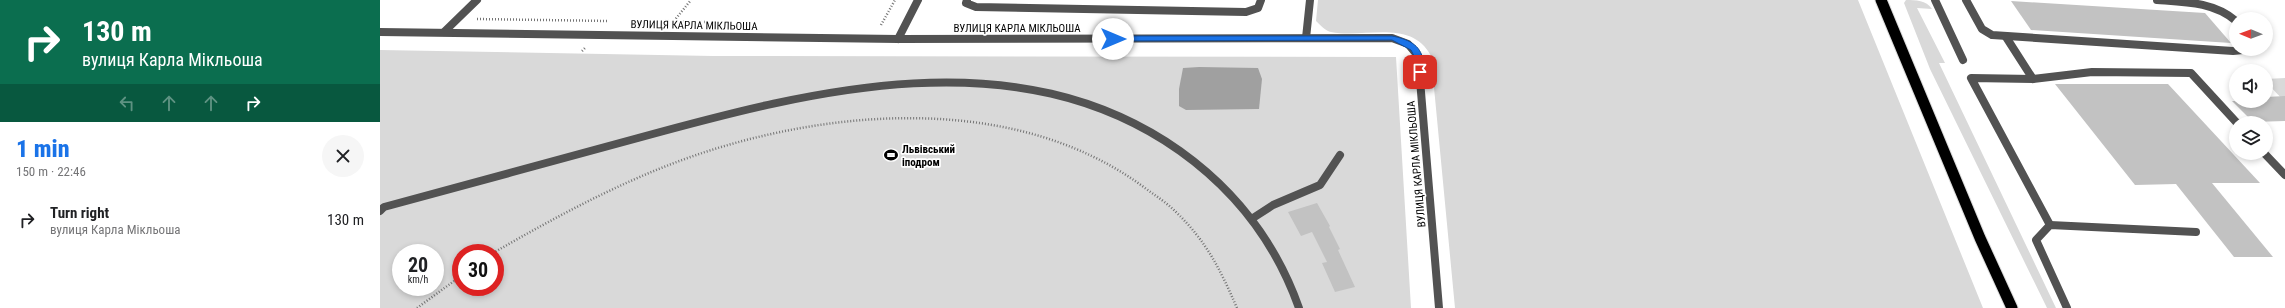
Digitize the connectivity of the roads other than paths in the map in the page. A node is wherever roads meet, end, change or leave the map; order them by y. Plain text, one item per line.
1 (477, 0) edge
2 (918, 0) edge
3 (966, 0) edge
4 (1261, 0) edge
5 (1310, 0) edge
6 (1881, 0) edge
7 (1935, 0) edge
8 (1966, 0) edge
9 (2157, 0) edge
10 (2229, 14) edge
11 (380, 32) edge
12 (444, 32) junction
13 (2006, 36) junction
14 (1306, 38) junction
15 (898, 39) junction
16 (2229, 51) edge
17 (1963, 60) dead end
18 (2033, 79) junction
19 (2231, 116) edge
20 (1340, 155) dead end
21 (2271, 160) edge
22 (2285, 175) edge
23 (380, 211) edge
24 (1253, 218) junction
25 (2050, 225) junction
26 (2196, 232) dead end
27 (1299, 308) edge
28 (1439, 308) edge
29 (2012, 308) edge
30 (2067, 308) edge

1 - 12 street
2 - 15 street
3 - 4 street
5 - 14 street
6 - 29 highway
7 - 17 street
8 - 13 street
9 - 10 street
11 - 12 street, ВУЛИЦЯ КАРЛА МІКЛЬОША
12 - 15 street, ВУЛИЦЯ КАРЛА МІКЛЬОША
13 - 16 street
13 - 18 street
14 - 15 street, ВУЛИЦЯ КАРЛА МІКЛЬОША
14 - 28 street, ВУЛИЦЯ КАРЛА МІКЛЬОША
18 - 19 street
18 - 25 street
20 - 24 street
21 - 22 street
23 - 24 street
24 - 27 street
25 - 26 street
25 - 30 street

